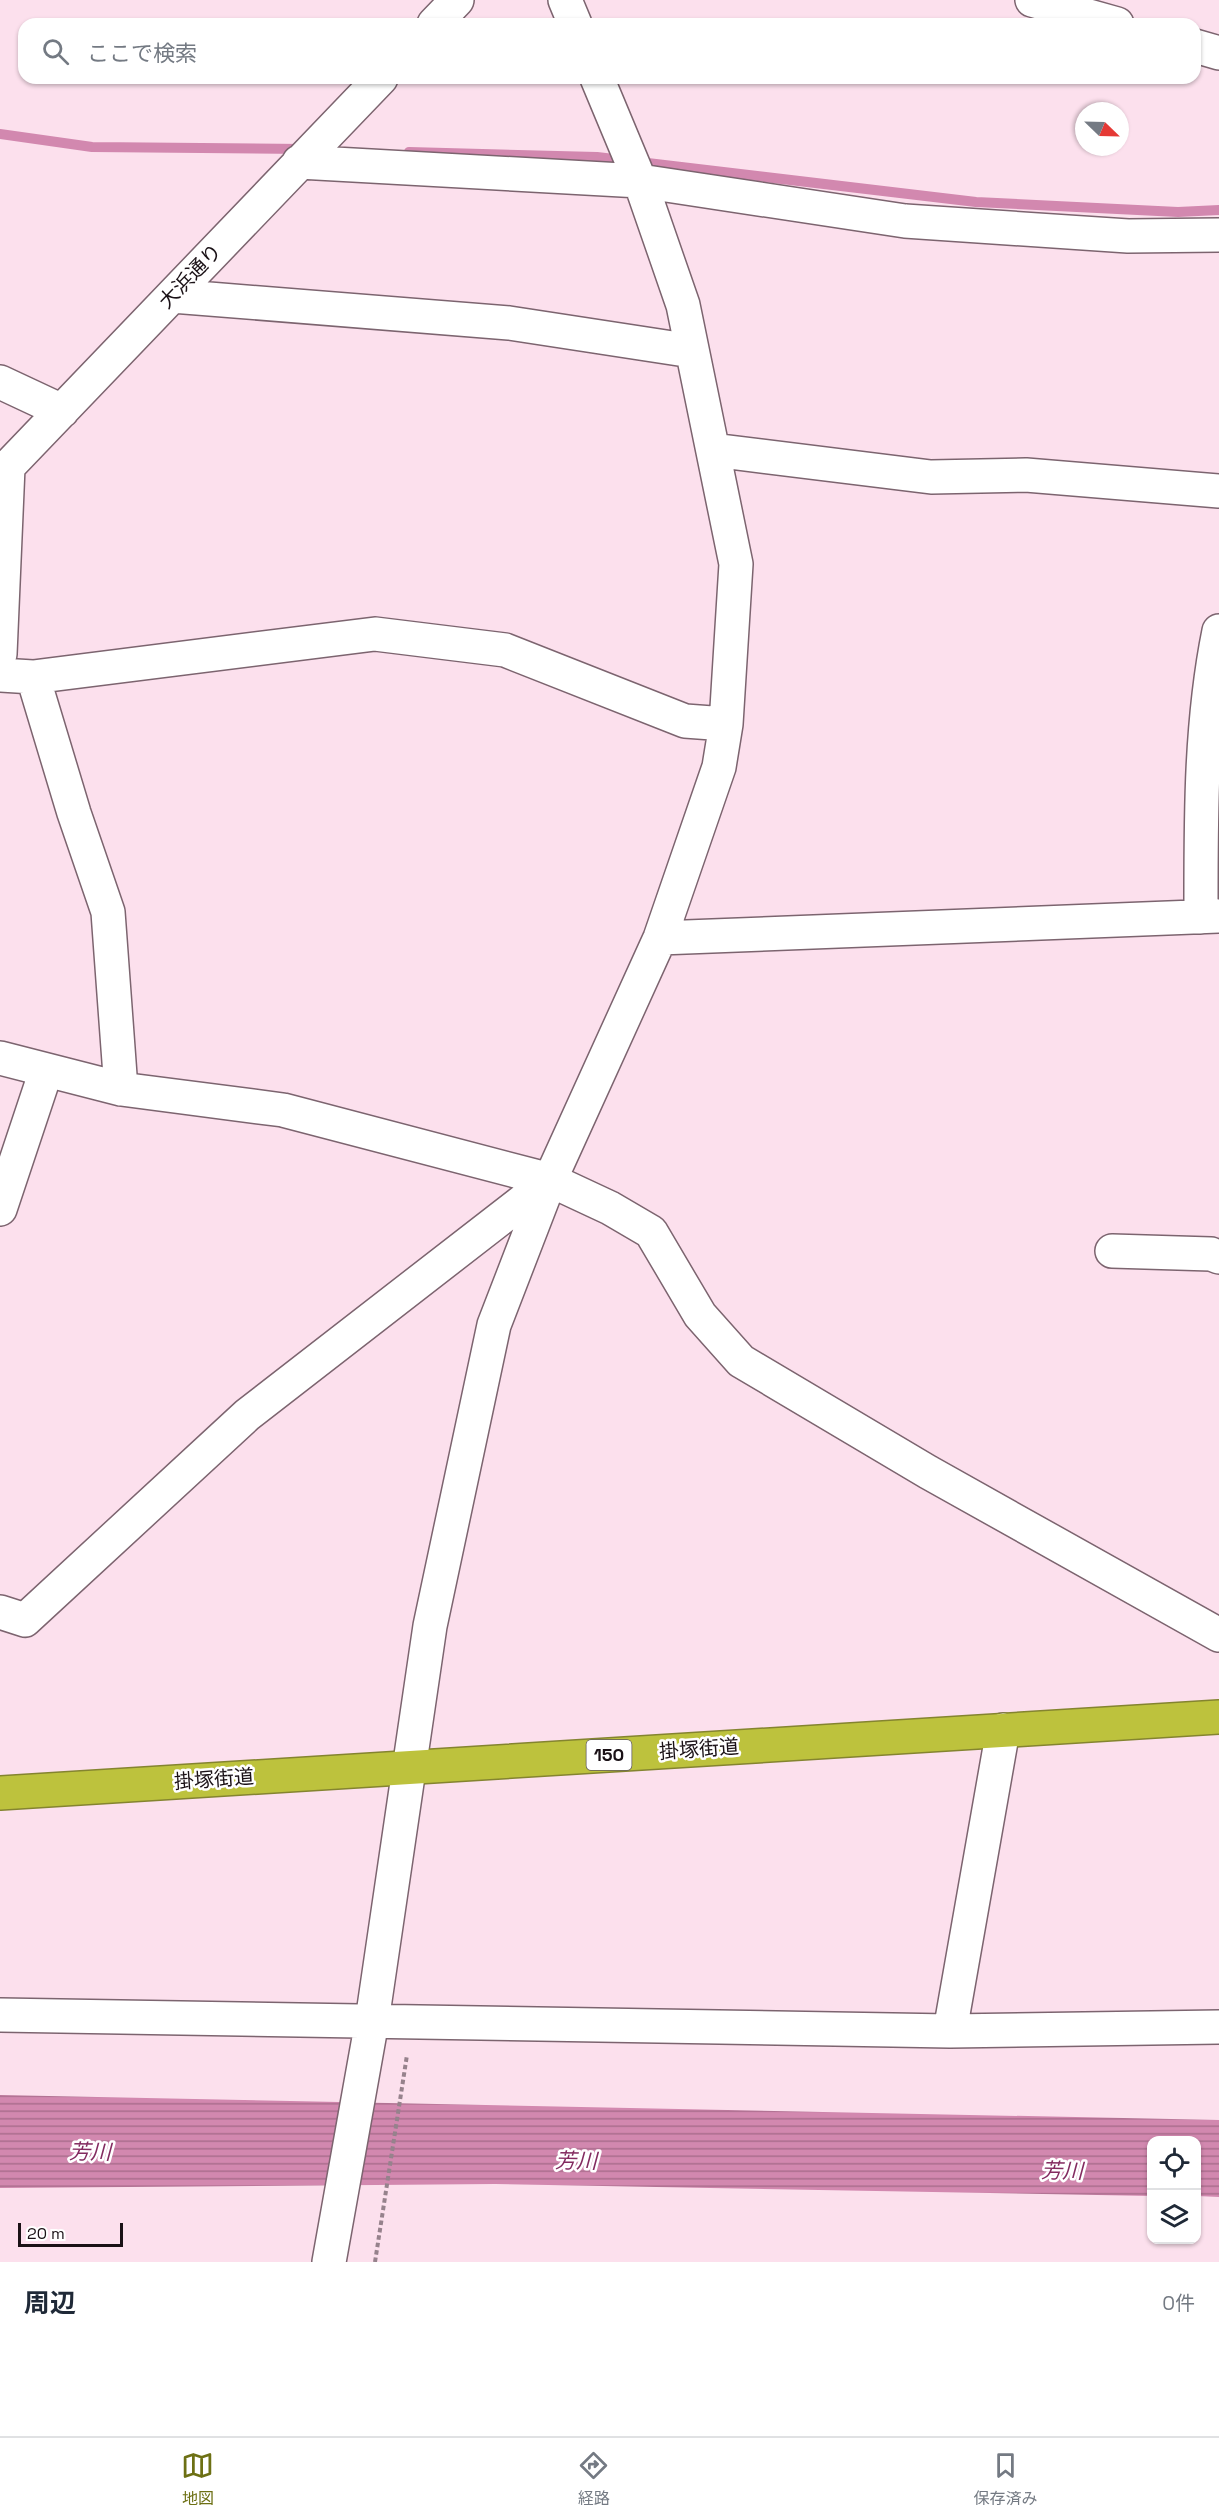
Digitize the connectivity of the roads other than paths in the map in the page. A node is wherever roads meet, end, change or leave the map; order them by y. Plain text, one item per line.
1 (457, 0) edge
2 (565, 0) edge
3 (1032, 0) edge
4 (440, 18) edge
5 (572, 18) edge
6 (1096, 18) edge
7 (1201, 48) edge
8 (1219, 53) edge
9 (375, 84) edge
10 (600, 84) edge
11 (299, 162) junction
12 (640, 181) junction
13 (1219, 235) edge
14 (172, 296) junction
15 (693, 351) junction
16 (0, 382) edge
17 (62, 411) junction
18 (713, 450) junction
19 (4, 471) edge
20 (1219, 491) edge
21 (1219, 632) edge
22 (0, 654) edge
23 (0, 675) edge
24 (33, 677) junction
25 (726, 724) junction
26 (1210, 916) edge
27 (660, 938) junction
28 (0, 1058) edge
29 (46, 1071) junction
30 (121, 1089) junction
31 (550, 1180) junction
32 (0, 1209) edge
33 (1112, 1251) dead end
34 (1219, 1257) edge
35 (0, 1612) edge
36 (1219, 1635) edge
37 (1219, 1716) edge
38 (1003, 1730) junction
39 (409, 1767) junction
40 (0, 1793) edge
41 (0, 2015) edge
42 (372, 2021) junction
43 (1219, 2027) edge
44 (950, 2031) junction
45 (329, 2262) edge

1 - 4 street
2 - 5 street
3 - 6 street
7 - 8 street
9 - 11 street, 大浜通り
10 - 12 street
11 - 12 street
11 - 14 street, 大浜通り
12 - 13 street
12 - 15 street
14 - 15 street
14 - 17 street, 大浜通り
15 - 18 street
16 - 17 street
17 - 19 street, 大浜通り
18 - 20 street
18 - 25 street
19 - 22 street
21 - 26 street
23 - 24 street
24 - 25 street
24 - 30 street
25 - 27 street
26 - 27 street
27 - 31 street
28 - 29 street
29 - 30 street
29 - 32 street
30 - 31 street
31 - 35 street
31 - 36 street
31 - 39 street
33 - 34 street
37 - 38 highway, 掛塚街道 / 150
38 - 39 highway, 掛塚街道 / 150
38 - 44 street
39 - 40 highway, 掛塚街道 / 150
39 - 42 street
41 - 42 street
42 - 44 street
42 - 45 street
43 - 44 street

